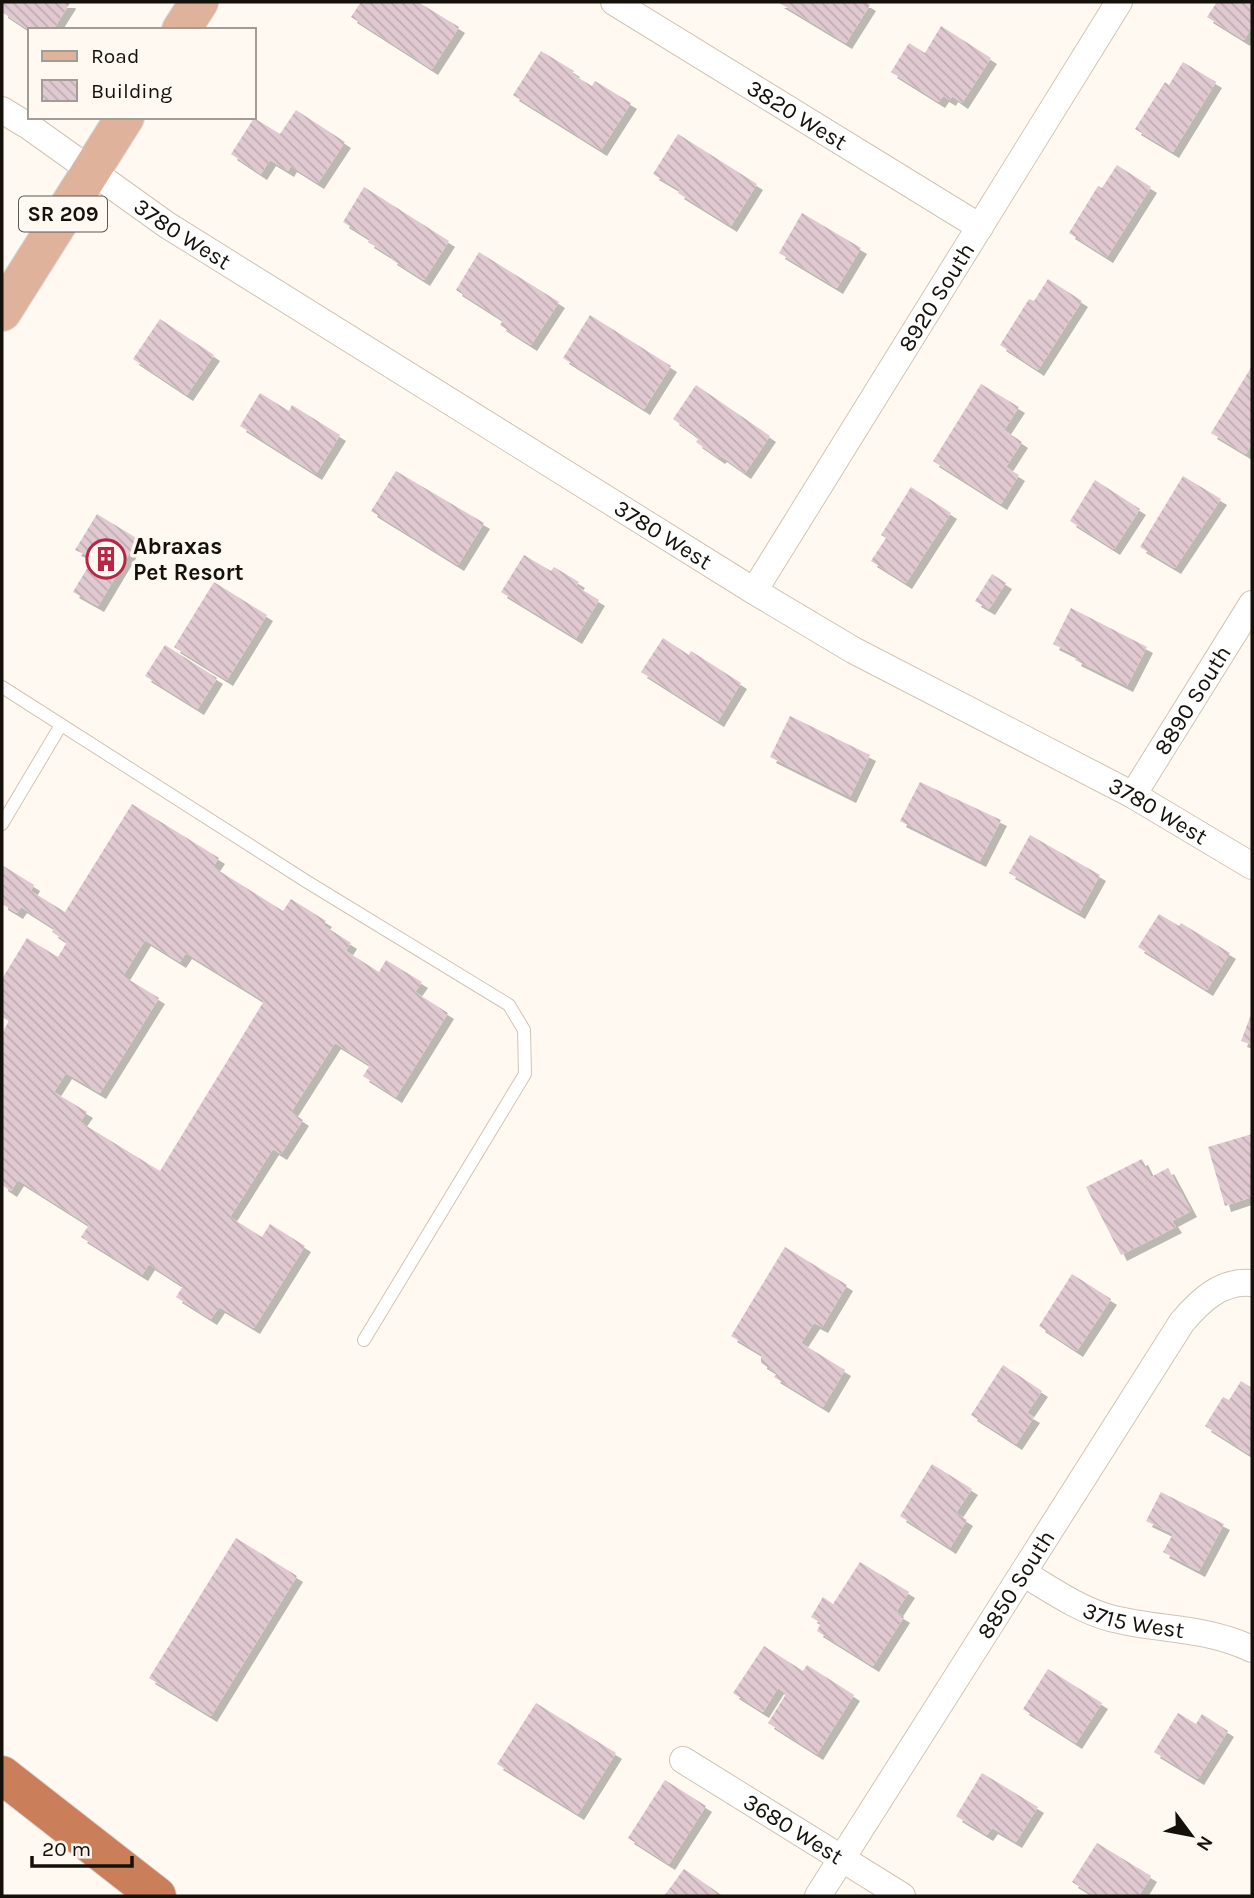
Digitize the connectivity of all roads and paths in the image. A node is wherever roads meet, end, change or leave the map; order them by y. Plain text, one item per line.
1 (199, 2) edge
2 (614, 2) edge
3 (1119, 2) edge
4 (182, 28) edge
5 (2, 110) edge
6 (124, 119) edge
7 (91, 170) junction
8 (979, 227) junction
9 (2, 312) edge
10 (754, 591) junction
11 (1252, 604) edge
12 (2, 688) edge
13 (61, 725) junction
14 (1133, 795) junction
15 (2, 824) edge
16 (1252, 866) edge
17 (1240, 1285) edge
18 (364, 1340) dead end
19 (1023, 1573) junction
20 (1252, 1649) edge
21 (684, 1760) dead end
22 (2, 1775) edge
23 (841, 1860) junction
24 (157, 1896) edge
25 (818, 1896) edge
26 (902, 1896) edge

1 - 4 main road
2 - 8 street, 3820 West
3 - 8 street, 8920 South
5 - 7 street, 3780 West
6 - 7 main road, SR 209
7 - 9 main road, SR 209
7 - 10 street, 3780 West
8 - 10 street, 8920 South
10 - 14 street, 3780 West
11 - 14 street, 8890 South
12 - 13 lane
13 - 15 lane
13 - 18 lane
14 - 16 street, 3780 West
17 - 19 street, 8850 South
19 - 20 street, 3715 West
19 - 23 street, 8850 South
21 - 23 street, 3680 West
22 - 24 highway
23 - 25 street, 8850 South
23 - 26 street, 3680 West

